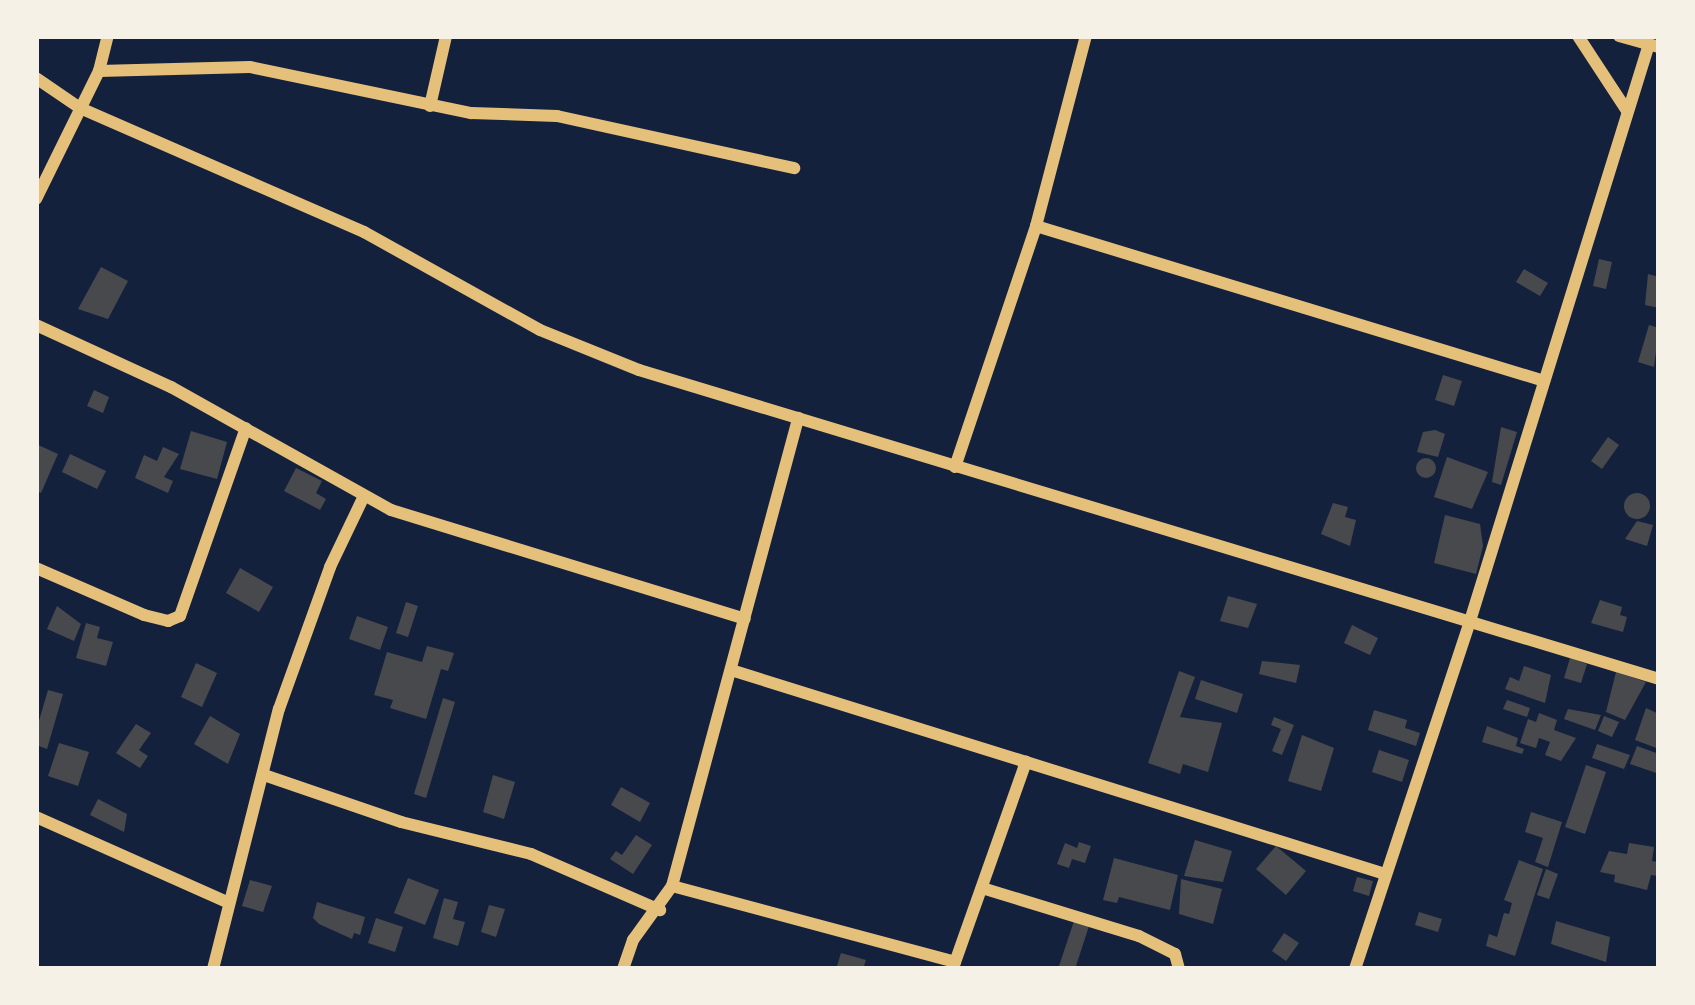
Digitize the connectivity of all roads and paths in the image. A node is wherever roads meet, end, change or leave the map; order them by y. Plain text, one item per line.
1 (108, 36) edge
2 (446, 36) edge
3 (1087, 36) edge
4 (1578, 36) edge
5 (1619, 36) edge
6 (1654, 45) edge
7 (100, 71) junction
8 (36, 78) edge
9 (430, 106) junction
10 (80, 108) junction
11 (1627, 111) junction
12 (794, 168) dead end
13 (36, 199) edge
14 (1036, 226) junction
15 (36, 325) edge
16 (1541, 380) junction
17 (798, 418) junction
18 (245, 428) junction
19 (955, 467) junction
20 (363, 498) junction
21 (36, 568) edge
22 (745, 620) junction
23 (1470, 621) junction
24 (731, 670) junction
25 (1659, 679) edge
26 (1026, 762) junction
27 (264, 775) junction
28 (36, 817) edge
29 (1385, 874) junction
30 (672, 886) junction
31 (982, 888) junction
32 (227, 902) junction
33 (660, 910) junction
34 (954, 966) edge
35 (213, 969) edge
36 (623, 969) edge
37 (1179, 969) edge
38 (1355, 969) edge

1 - 7 street
2 - 9 street
3 - 14 street
4 - 11 street
5 - 6 street
6 - 11 street
7 - 9 street
7 - 10 street
8 - 10 street
9 - 12 street
10 - 13 street
10 - 17 street
11 - 16 street
14 - 16 street
14 - 19 street
15 - 18 street
16 - 23 street
17 - 19 street
17 - 22 street
18 - 20 street
18 - 21 street
19 - 23 street
20 - 22 street
20 - 27 street
22 - 24 street
23 - 25 street
23 - 29 street
24 - 26 street
24 - 30 street
26 - 29 street
26 - 31 street
27 - 32 street
27 - 33 street
28 - 32 street
29 - 38 street
30 - 33 street
30 - 34 street
31 - 34 street
31 - 37 street
32 - 35 street
33 - 36 street

